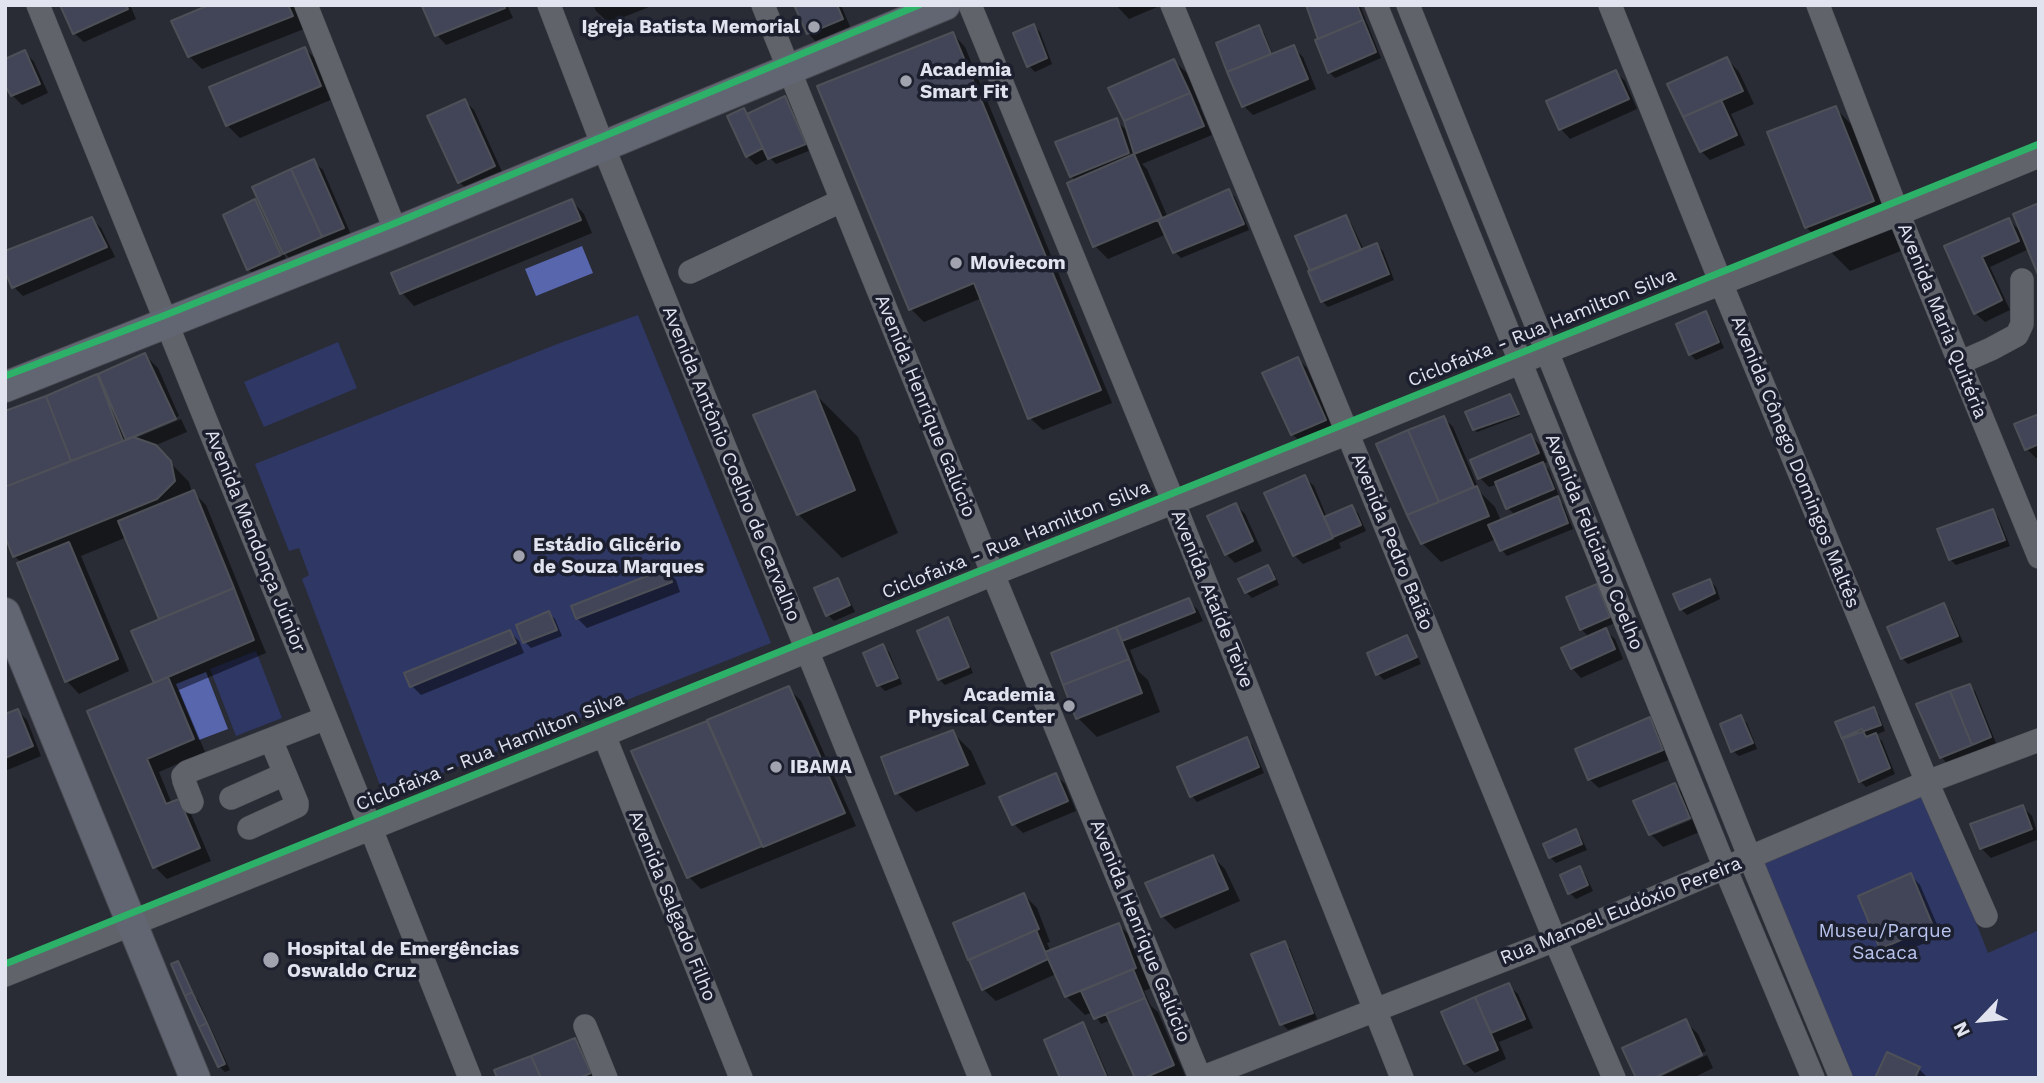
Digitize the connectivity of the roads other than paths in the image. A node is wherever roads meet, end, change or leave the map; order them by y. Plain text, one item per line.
1 (38, 5) edge
2 (306, 5) edge
3 (549, 5) edge
4 (763, 5) edge
5 (945, 5) edge
6 (970, 5) edge
7 (1172, 5) edge
8 (1376, 5) edge
9 (1408, 5) edge
10 (1611, 5) edge
11 (1818, 5) edge
12 (788, 69) junction
13 (1445, 97) junction
14 (1418, 108) junction
15 (603, 146) junction
16 (2039, 156) edge
17 (841, 201) junction
18 (1898, 214) junction
19 (396, 232) junction
20 (690, 272) dead end
21 (2022, 280) dead end
22 (1721, 283) junction
23 (167, 324) junction
24 (1546, 352) junction
25 (1521, 363) junction
26 (1959, 363) junction
27 (5, 387) edge
28 (1348, 433) junction
29 (1174, 503) junction
30 (2039, 557) edge
31 (993, 575) junction
32 (1646, 594) junction
33 (1620, 605) junction
34 (5, 613) edge
35 (807, 653) junction
36 (326, 718) junction
37 (604, 735) junction
38 (271, 740) junction
39 (2039, 740) edge
40 (285, 774) junction
41 (1927, 782) junction
42 (231, 798) dead end
43 (192, 802) dead end
44 (249, 828) dead end
45 (371, 829) junction
46 (1750, 858) junction
47 (1725, 868) junction
48 (1986, 916) dead end
49 (132, 925) junction
50 (1555, 940) junction
51 (5, 975) edge
52 (1807, 998) junction
53 (1785, 1008) junction
54 (1374, 1009) junction
55 (585, 1026) dead end
56 (195, 1078) edge
57 (470, 1078) edge
58 (606, 1078) edge
59 (741, 1078) edge
60 (980, 1078) edge
61 (1201, 1078) edge
62 (1402, 1078) edge
63 (1614, 1078) edge
64 (1813, 1078) edge
65 (1841, 1078) edge

1 - 23 street, Avenida Mendonça Júnior
2 - 19 street
3 - 15 street, Avenida Antônio Coelho de Carvalho
4 - 12 street, Avenida Henrique Galúcio
5 - 12 main road
6 - 29 street, Avenida Ataíde Teive
7 - 28 street, Avenida Pedro Baião
8 - 14 street, Avenida Feliciano Coelho
9 - 13 street, Avenida Feliciano Coelho
10 - 22 street, Avenida Cônego Domingos Maltês
11 - 18 street, Avenida Maria Quitéria
12 - 15 main road
12 - 17 street, Avenida Henrique Galúcio
13 - 14 street
13 - 24 street, Avenida Feliciano Coelho
14 - 25 street, Avenida Feliciano Coelho
15 - 19 main road
15 - 35 street, Avenida Antônio Coelho de Carvalho
16 - 18 street
17 - 20 street
17 - 31 street, Avenida Henrique Galúcio
18 - 22 street
18 - 26 street, Avenida Maria Quitéria
19 - 23 main road
21 - 26 street
22 - 24 street
22 - 41 street, Avenida Cônego Domingos Maltês
23 - 27 main road
23 - 36 street, Avenida Mendonça Júnior
24 - 25 street
24 - 32 street, Avenida Feliciano Coelho
25 - 28 street
25 - 33 street, Avenida Feliciano Coelho
26 - 30 street, Avenida Maria Quitéria
28 - 29 street
28 - 50 street, Avenida Pedro Baião
29 - 31 street
29 - 54 street, Avenida Ataíde Teive
31 - 35 street
31 - 61 street, Avenida Henrique Galúcio
32 - 33 street
32 - 46 street, Avenida Feliciano Coelho
33 - 47 street, Avenida Feliciano Coelho
34 - 49 main road
35 - 37 street
35 - 60 street, Avenida Antônio Coelho de Carvalho
36 - 38 street
36 - 45 street, Avenida Mendonça Júnior
37 - 45 street
37 - 59 street, Avenida Salgado Filho
38 - 40 street
38 - 43 street
39 - 41 street, Rua Manoel Eudóxio Pereira
40 - 42 street
40 - 44 street
41 - 46 street, Rua Manoel Eudóxio Pereira
41 - 48 street, Avenida Cônego Domingos Maltês
45 - 49 street
45 - 57 street, Avenida Mendonça Júnior
46 - 47 street, Rua Manoel Eudóxio Pereira
46 - 52 street, Avenida Feliciano Coelho
47 - 50 street, Rua Manoel Eudóxio Pereira
47 - 53 street, Avenida Feliciano Coelho
49 - 51 street
49 - 56 main road
50 - 54 street, Rua Manoel Eudóxio Pereira
50 - 63 street, Avenida Pedro Baião
52 - 53 street
52 - 65 street, Avenida Feliciano Coelho
53 - 64 street, Avenida Feliciano Coelho
54 - 61 street, Rua Manoel Eudóxio Pereira
54 - 62 street, Avenida Ataíde Teive
55 - 58 street

